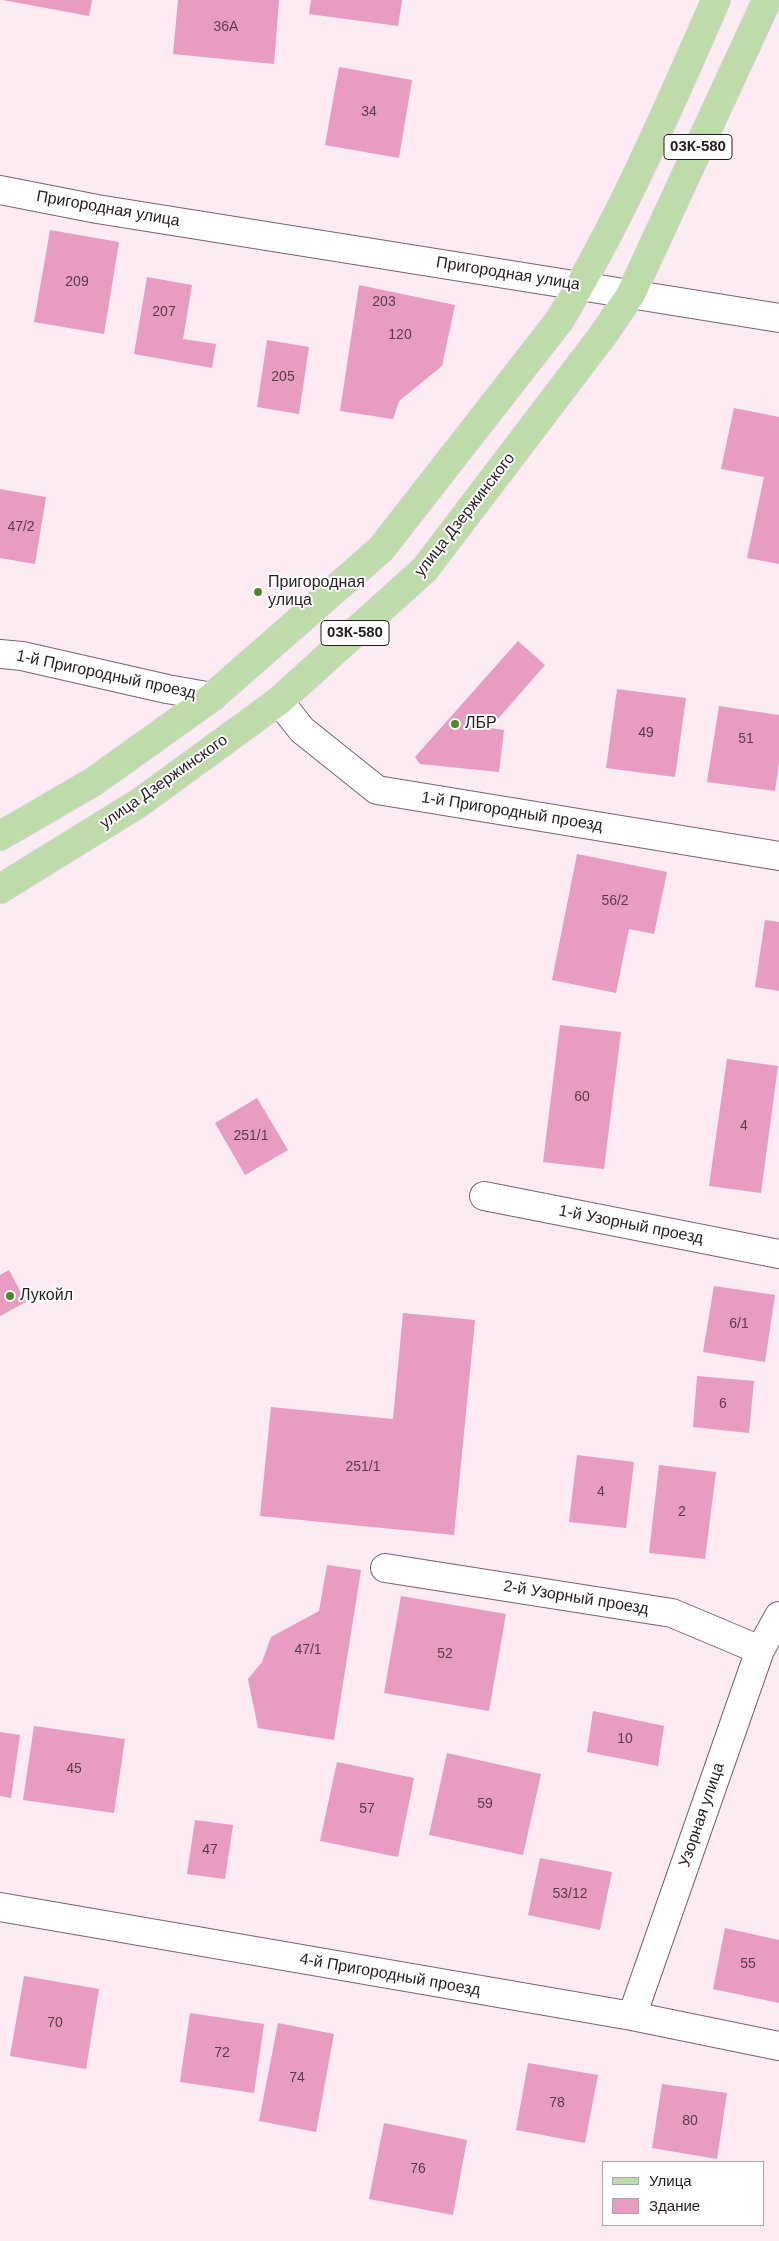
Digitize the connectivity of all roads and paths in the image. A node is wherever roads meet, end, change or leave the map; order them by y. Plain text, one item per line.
1 (716, 0) edge
2 (767, 0) edge
3 (0, 190) edge
4 (580, 286) junction
5 (630, 294) junction
6 (779, 318) edge
7 (0, 654) edge
8 (212, 697) junction
9 (279, 701) junction
10 (0, 836) edge
11 (779, 856) edge
12 (0, 889) edge
13 (484, 1196) dead end
14 (779, 1254) edge
15 (385, 1568) dead end
16 (779, 1616) edge
17 (760, 1650) junction
18 (0, 1907) edge
19 (632, 2016) junction
20 (779, 2046) edge

1 - 4 main road, 03К-580
2 - 5 main road, улица Дзержинского / 03К-580
3 - 4 street, Пригородная улица
4 - 5 street, Пригородная улица
4 - 8 main road, 03К-580
5 - 6 street, Пригородная улица
5 - 9 main road, улица Дзержинского / 03К-580
7 - 8 street, 1-й Пригородный проезд
8 - 10 main road, 03К-580
9 - 11 street, 1-й Пригородный проезд
9 - 12 main road, улица Дзержинского / 03К-580
13 - 14 street, 1-й Узорный проезд
15 - 17 street, 2-й Узорный проезд
16 - 17 street, Узорная улица
17 - 19 street, Узорная улица
18 - 19 street, 4-й Пригородный проезд
19 - 20 street, 4-й Пригородный проезд

